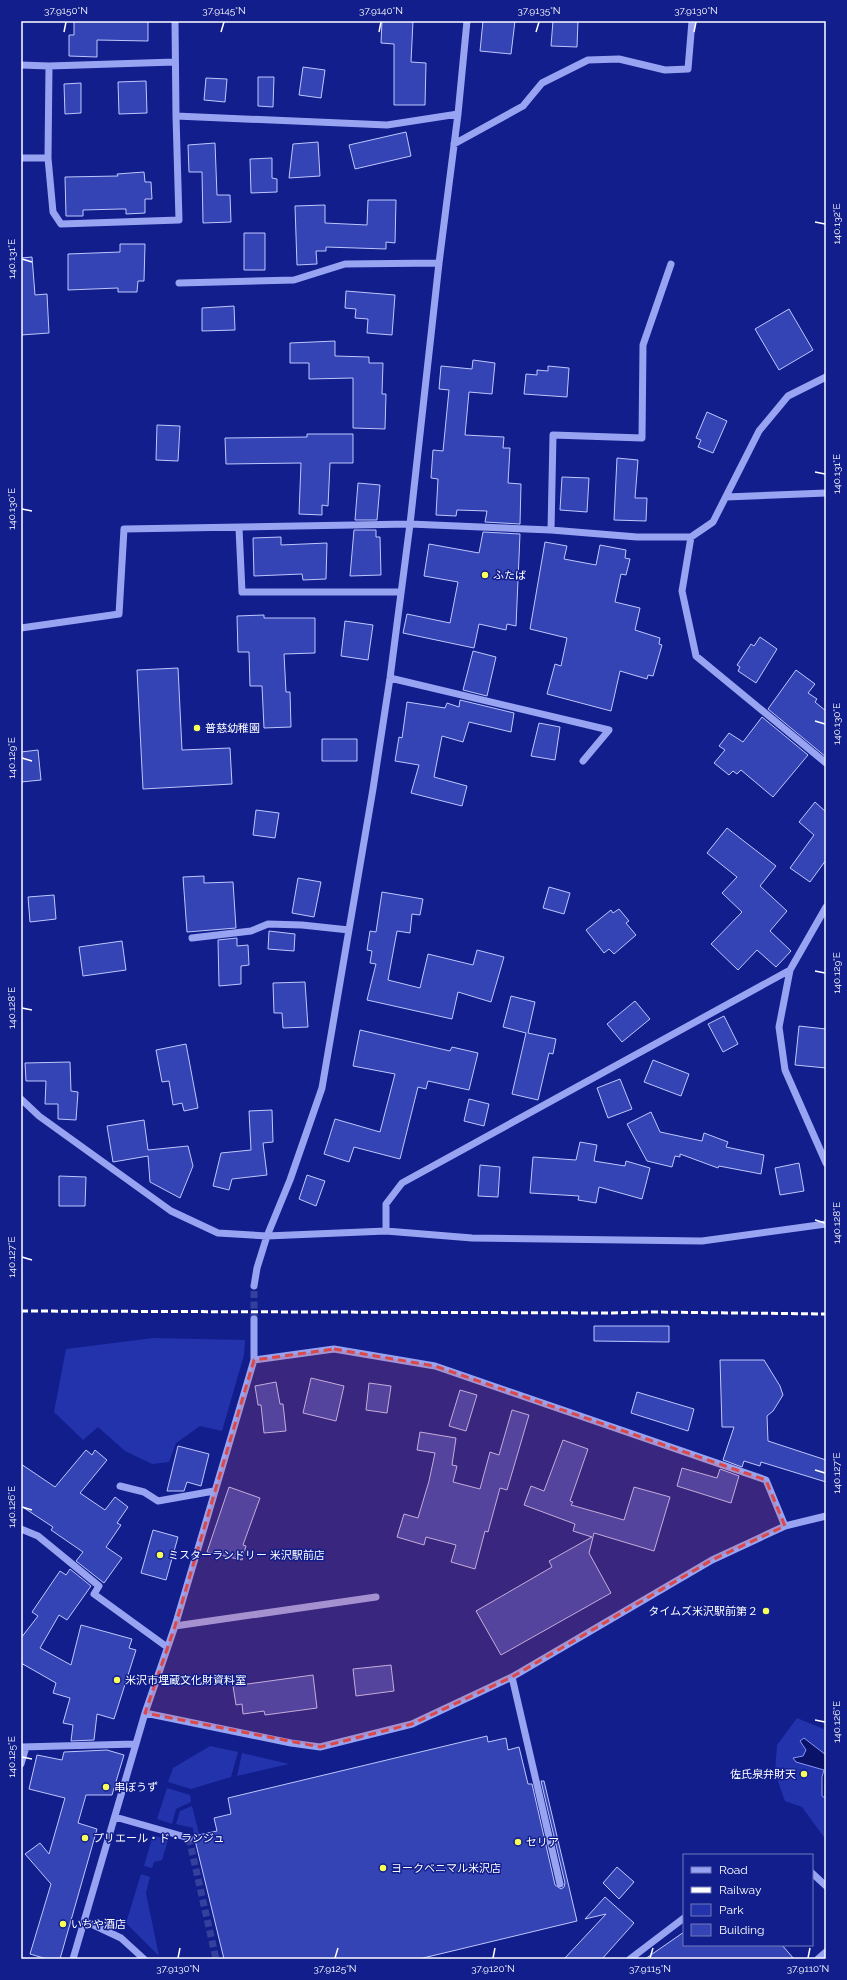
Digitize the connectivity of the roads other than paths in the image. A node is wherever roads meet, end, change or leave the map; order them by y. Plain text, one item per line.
1 (175, 21) edge
2 (467, 21) edge
3 (692, 21) edge
4 (175, 62) junction
5 (21, 64) edge
6 (49, 66) junction
7 (458, 114) junction
8 (176, 116) junction
9 (454, 144) junction
10 (21, 158) edge
11 (48, 158) junction
12 (439, 263) junction
13 (671, 264) dead end
14 (179, 283) dead end
15 (826, 377) edge
16 (826, 493) edge
17 (726, 497) junction
18 (410, 524) junction
19 (239, 528) junction
20 (551, 530) junction
21 (691, 537) junction
22 (400, 592) junction
23 (21, 628) edge
24 (390, 678) junction
25 (583, 761) dead end
26 (826, 763) edge
27 (826, 907) edge
28 (349, 930) junction
29 (192, 938) dead end
30 (790, 970) junction
31 (21, 1099) edge
32 (826, 1163) edge
33 (826, 1224) edge
34 (386, 1231) junction
35 (267, 1236) junction
36 (254, 1286) tunnel mouth
37 (254, 1319) tunnel mouth
38 (254, 1360) junction
39 (120, 1486) dead end
40 (214, 1491) junction
41 (826, 1516) edge
42 (785, 1526) junction
43 (21, 1529) edge
44 (376, 1597) dead end
45 (174, 1626) junction
46 (167, 1647) junction
47 (512, 1677) junction
48 (145, 1713) junction
49 (136, 1744) junction
50 (23, 1747) edge
51 (21, 1764) edge
52 (115, 1817) junction
53 (188, 1838) dead end
54 (813, 1874) edge
55 (560, 1884) dead end
56 (826, 1886) edge
57 (683, 1919) edge
58 (85, 1921) junction
59 (826, 1952) edge
60 (73, 1959) edge
61 (144, 1959) edge
62 (630, 1959) edge
63 (818, 1959) edge

1 - 4 street
2 - 7 street
3 - 9 street
4 - 6 street
4 - 8 street
5 - 6 street
6 - 11 street
7 - 8 street
7 - 9 street
8 - 11 street
9 - 12 street
10 - 11 street
12 - 14 street
12 - 18 street
13 - 20 street
15 - 17 street
16 - 17 street
17 - 21 street
18 - 19 street
18 - 20 street
18 - 22 street
19 - 22 street
19 - 23 street
20 - 21 street
21 - 26 street
22 - 24 street
24 - 25 street
24 - 28 street
27 - 30 street
28 - 29 street
28 - 35 street
30 - 32 street
30 - 34 street
31 - 35 street
33 - 34 street
34 - 35 street
35 - 36 street
37 - 38 street
38 - 40 street
38 - 42 street
39 - 40 street
40 - 45 street
41 - 42 street
42 - 47 street
43 - 46 street
44 - 45 street
45 - 46 street
46 - 48 street
47 - 48 street
47 - 55 street
48 - 49 street
49 - 50 street
49 - 52 street
50 - 51 street
52 - 53 street
52 - 58 street
54 - 56 street
57 - 62 street
58 - 60 street
58 - 61 street
59 - 63 street

